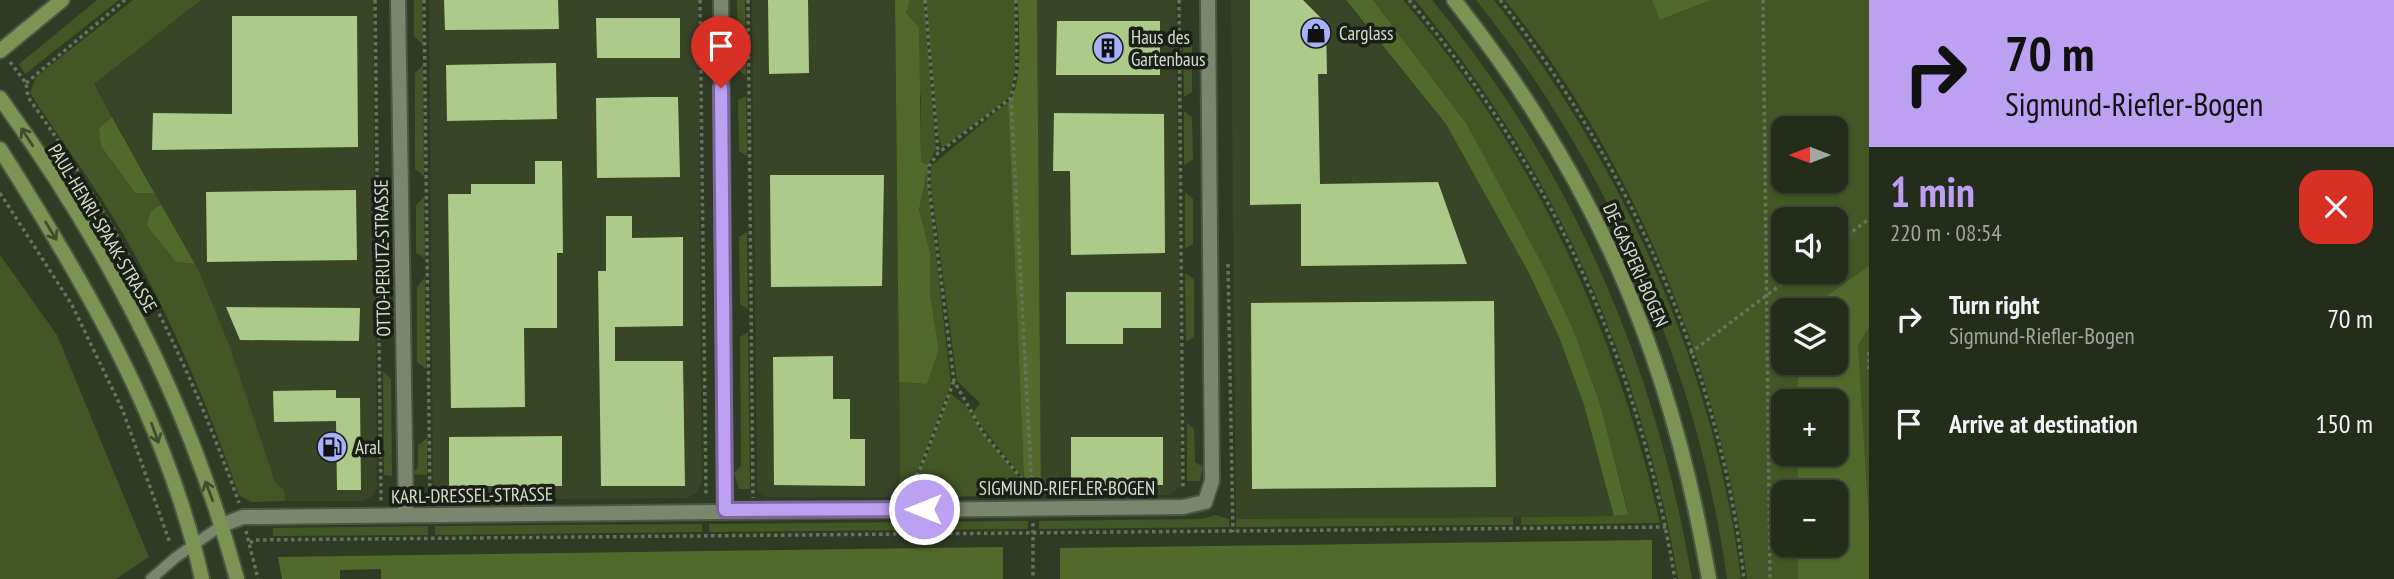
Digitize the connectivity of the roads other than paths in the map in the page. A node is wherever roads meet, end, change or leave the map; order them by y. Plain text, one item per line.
1 (62, 0) edge
2 (398, 0) edge
3 (721, 0) edge
4 (1208, 0) edge
5 (1454, 0) edge
6 (0, 50) edge
7 (0, 98) edge
8 (0, 149) edge
9 (0, 165) edge
10 (15, 173) junction
11 (725, 510) junction
12 (406, 515) junction
13 (222, 525) junction
14 (194, 543) junction
15 (151, 579) edge
16 (202, 579) edge
17 (237, 579) edge
18 (1709, 579) edge

1 - 6 main road
2 - 12 street, OTTO-PERUTZ-STRASSE
3 - 11 street
4 - 11 street, SIGMUND-RIEFLER-BOGEN
5 - 18 main road, DE-GASPERI-BOGEN
13 -> 7 main road, PAUL-HENRI-SPAAK-STRASSE
8 - 10 main road
9 - 10 main road
10 -> 14 main road
11 - 12 street, KARL-DRESSEL-STRASSE
12 - 13 street, KARL-DRESSEL-STRASSE
13 - 14 lane
13 - 17 main road, PAUL-HENRI-SPAAK-STRASSE
14 - 15 lane
14 - 16 main road

